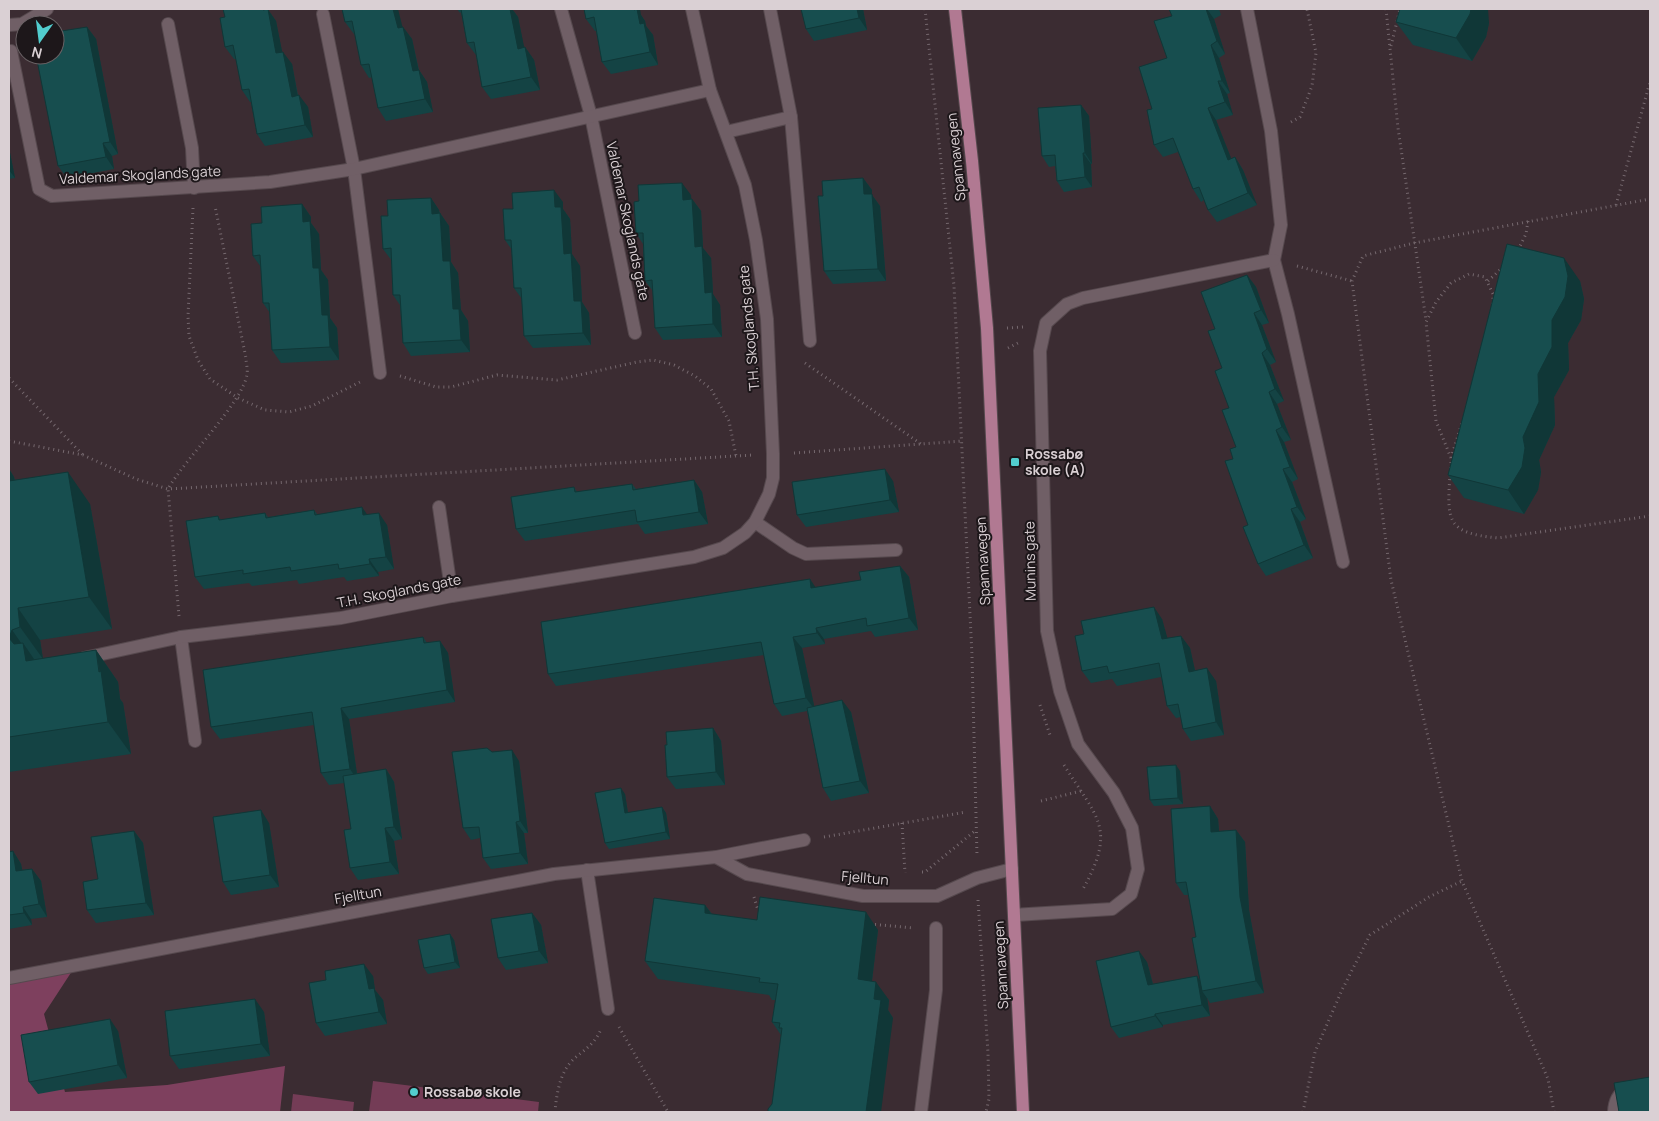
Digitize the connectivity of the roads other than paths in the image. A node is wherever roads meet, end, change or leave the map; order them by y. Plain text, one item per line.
1 (47, 9) edge
2 (561, 9) edge
3 (692, 9) edge
4 (770, 9) edge
5 (955, 9) edge
6 (1247, 9) edge
7 (324, 14) dead end
8 (168, 24) dead end
9 (9, 25) edge
10 (11, 51) dead end
11 (710, 90) junction
12 (591, 116) junction
13 (791, 117) junction
14 (726, 132) junction
15 (354, 169) junction
16 (194, 188) junction
17 (1274, 260) junction
18 (635, 333) dead end
19 (810, 341) dead end
20 (380, 373) road end
21 (439, 507) dead end
22 (754, 522) junction
23 (896, 550) dead end
24 (1342, 562) dead end
25 (452, 596) junction
26 (181, 637) junction
27 (68, 662) edge
28 (195, 741) dead end
29 (804, 840) road end
30 (716, 857) junction
31 (1012, 869) junction
32 (587, 870) junction
33 (1014, 915) junction
34 (936, 928) dead end
35 (9, 978) edge
36 (608, 1010) road end
37 (1650, 1087) edge
38 (921, 1112) edge
39 (1023, 1112) edge
40 (1614, 1112) edge

1 - 9 street
2 - 12 street, Valdemar Skoglands gate
3 - 11 street, T.H. Skoglands gate
4 - 13 street
5 - 31 main road, Spannavegen
6 - 17 street
7 - 15 street
8 - 16 street
10 - 16 street, Valdemar Skoglands gate
11 - 12 street, Valdemar Skoglands gate
11 - 14 street, T.H. Skoglands gate
12 - 15 street, Valdemar Skoglands gate
12 - 18 street, Valdemar Skoglands gate
13 - 14 street
13 - 19 street
14 - 22 street, T.H. Skoglands gate
15 - 16 street, Valdemar Skoglands gate
15 - 20 street
17 - 24 street
17 - 33 street, Munins gate
21 - 25 street
22 - 23 street
22 - 25 street, T.H. Skoglands gate
25 - 26 street, T.H. Skoglands gate
26 - 27 street, T.H. Skoglands gate
26 - 28 street
29 - 30 street, Fjelltun
30 - 31 street, Fjelltun
30 - 32 street, Fjelltun
31 - 33 main road, Spannavegen
32 - 35 street, Fjelltun
32 - 36 street
33 - 39 main road, Spannavegen
34 - 38 street
37 - 40 street

